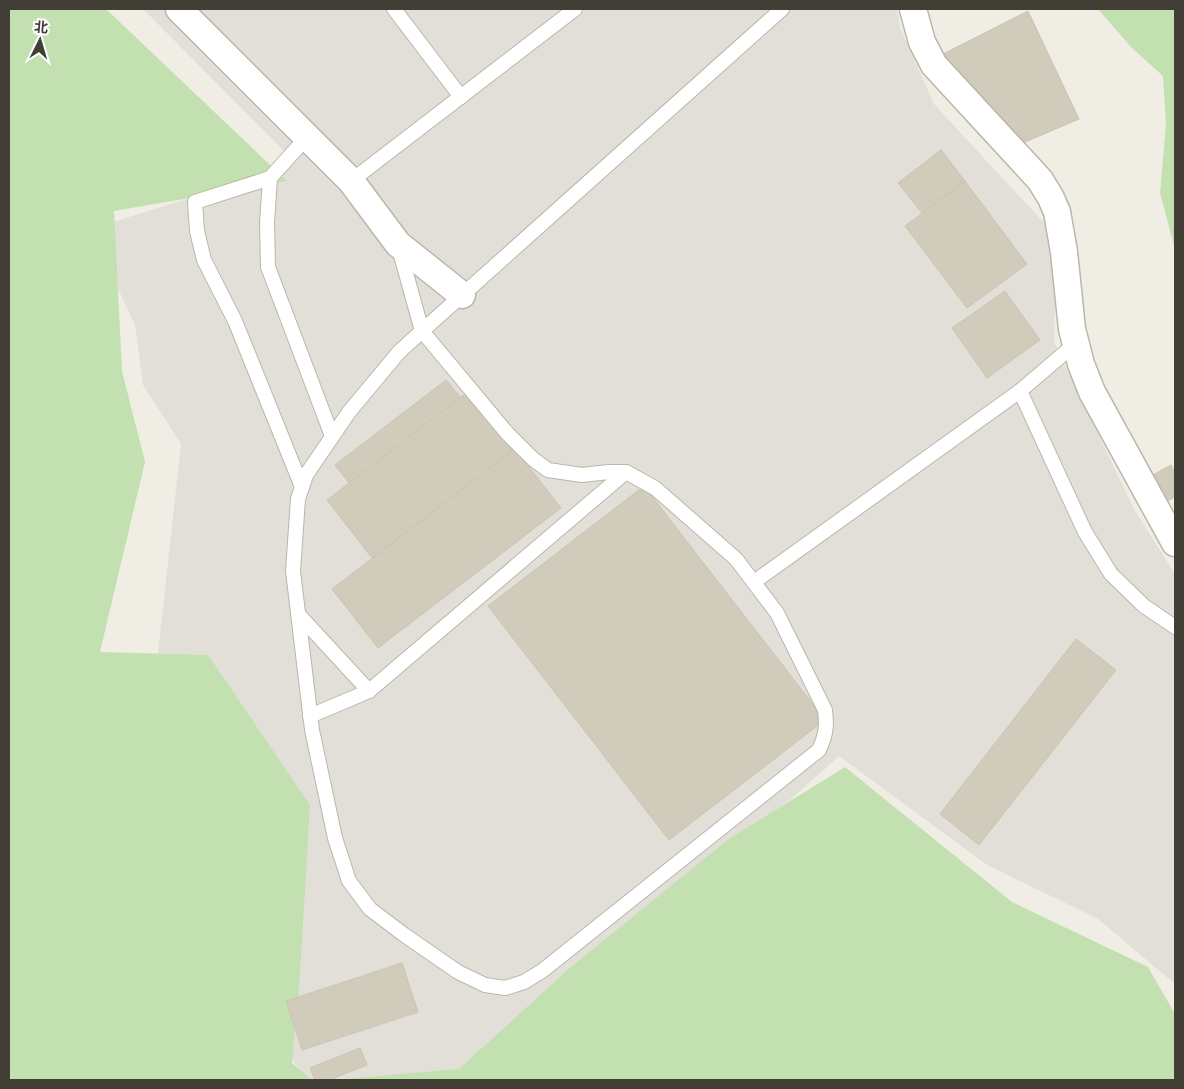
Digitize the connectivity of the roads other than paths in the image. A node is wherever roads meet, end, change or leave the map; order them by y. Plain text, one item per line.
1 (179, 9) edge
2 (394, 9) edge
3 (575, 9) edge
4 (782, 9) edge
5 (913, 9) edge
6 (461, 97) junction
7 (307, 137) junction
8 (270, 178) junction
9 (351, 181) junction
10 (398, 244) junction
11 (462, 295) junction
12 (422, 331) junction
13 (1075, 344) junction
14 (1020, 391) junction
15 (332, 436) junction
16 (626, 472) junction
17 (302, 487) junction
18 (1175, 543) edge
19 (754, 582) junction
20 (298, 614) junction
21 (1175, 627) edge
22 (369, 691) junction
23 (310, 716) junction

1 - 7 street
2 - 6 lane
3 - 6 lane
4 - 11 lane
5 - 13 street
6 - 9 lane
7 - 8 lane
7 - 9 street
8 - 15 lane
8 - 17 lane
9 - 10 street
10 - 11 street
10 - 12 lane
11 - 12 lane
12 - 15 lane
12 - 16 lane
13 - 14 lane
13 - 18 street
14 - 19 lane
14 - 21 lane
15 - 17 lane
16 - 19 lane
16 - 22 lane
17 - 20 lane
19 - 23 lane
20 - 22 lane
20 - 23 lane
22 - 23 lane

